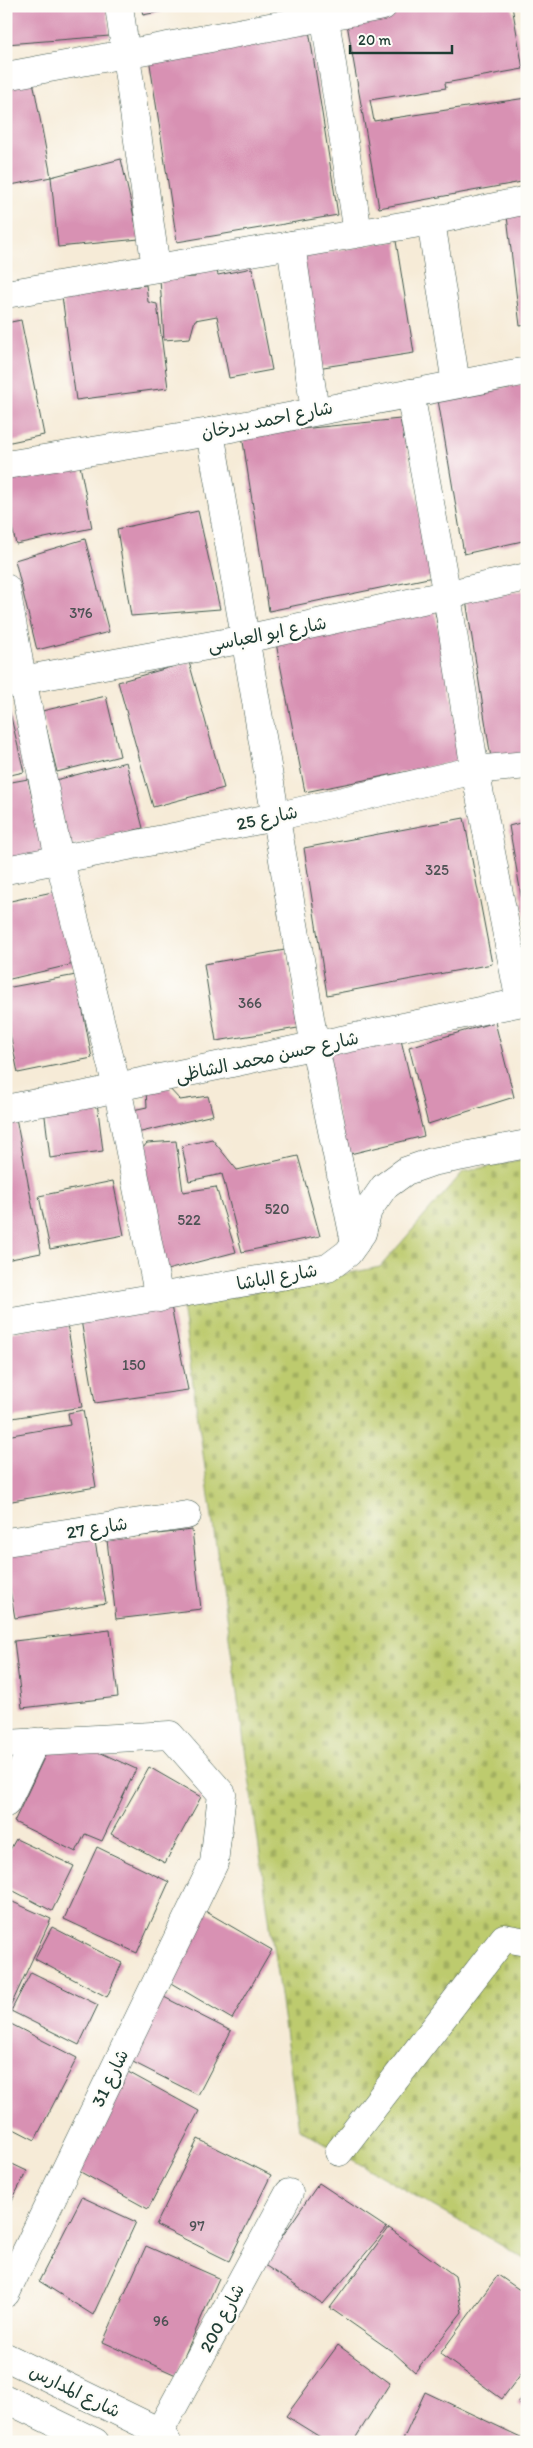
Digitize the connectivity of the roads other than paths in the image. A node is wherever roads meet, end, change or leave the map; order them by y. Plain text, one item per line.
1 (119, 6) edge
2 (382, 6) edge
3 (324, 12) edge
4 (126, 53) junction
5 (6, 76) edge
6 (527, 200) edge
7 (431, 220) junction
8 (358, 233) junction
9 (291, 245) junction
10 (156, 268) junction
11 (6, 294) edge
12 (527, 371) edge
13 (456, 384) junction
14 (410, 393) junction
15 (315, 412) junction
16 (210, 432) junction
17 (6, 465) edge
18 (527, 577) edge
19 (6, 588) edge
20 (448, 596) junction
21 (245, 639) junction
22 (14, 681) edge
23 (527, 765) edge
24 (475, 770) junction
25 (275, 816) junction
26 (60, 858) junction
27 (6, 870) edge
28 (524, 1002) edge
29 (315, 1047) junction
30 (117, 1087) junction
31 (6, 1109) edge
32 (527, 1144) edge
33 (355, 1243) junction
34 (159, 1298) junction
35 (6, 1322) edge
36 (187, 1514) dead end
37 (6, 1542) edge
38 (35, 1742) junction
39 (6, 1744) edge
40 (6, 1803) edge
41 (527, 1942) edge
42 (339, 2152) dead end
43 (289, 2193) dead end
44 (6, 2293) edge
45 (6, 2357) edge
46 (6, 2399) edge
47 (160, 2439) edge
48 (95, 2442) edge

1 - 4 street
2 - 3 street
3 - 4 street
3 - 8 street
4 - 5 street
4 - 10 street
6 - 7 street
7 - 8 street
7 - 13 street
8 - 9 street
9 - 10 street
9 - 15 street
10 - 11 street
12 - 13 street, شارع احمد بدرخان
13 - 14 street, شارع احمد بدرخان
14 - 15 street, شارع احمد بدرخان
14 - 20 street
15 - 16 street, شارع احمد بدرخان
16 - 17 street, شارع احمد بدرخان
16 - 21 street
18 - 20 street, شارع ابو العباسى
19 - 22 street
20 - 21 street, شارع ابو العباسى
20 - 24 street
21 - 22 street, شارع ابو العباسى
21 - 25 street
22 - 26 street
23 - 24 street, شارع 25
24 - 25 street, شارع 25
24 - 28 street
25 - 26 street, شارع 25
25 - 29 street
26 - 27 street, شارع 25
26 - 30 street
28 - 29 street, شارع حسن محمد الشاظى
29 - 30 street, شارع حسن محمد الشاظى
29 - 33 street
30 - 31 street, شارع حسن محمد الشاظى
30 - 34 street
32 - 33 street, شارع الباشا
33 - 34 street, شارع الباشا
34 - 35 street, شارع الباشا
36 - 37 street, شارع 27
38 - 39 street
38 - 40 street
38 - 44 street, شارع 31
41 - 42 street
43 - 47 street, شارع 200
45 - 47 street, شارع المدارس
46 - 48 street, شارع المدارس

